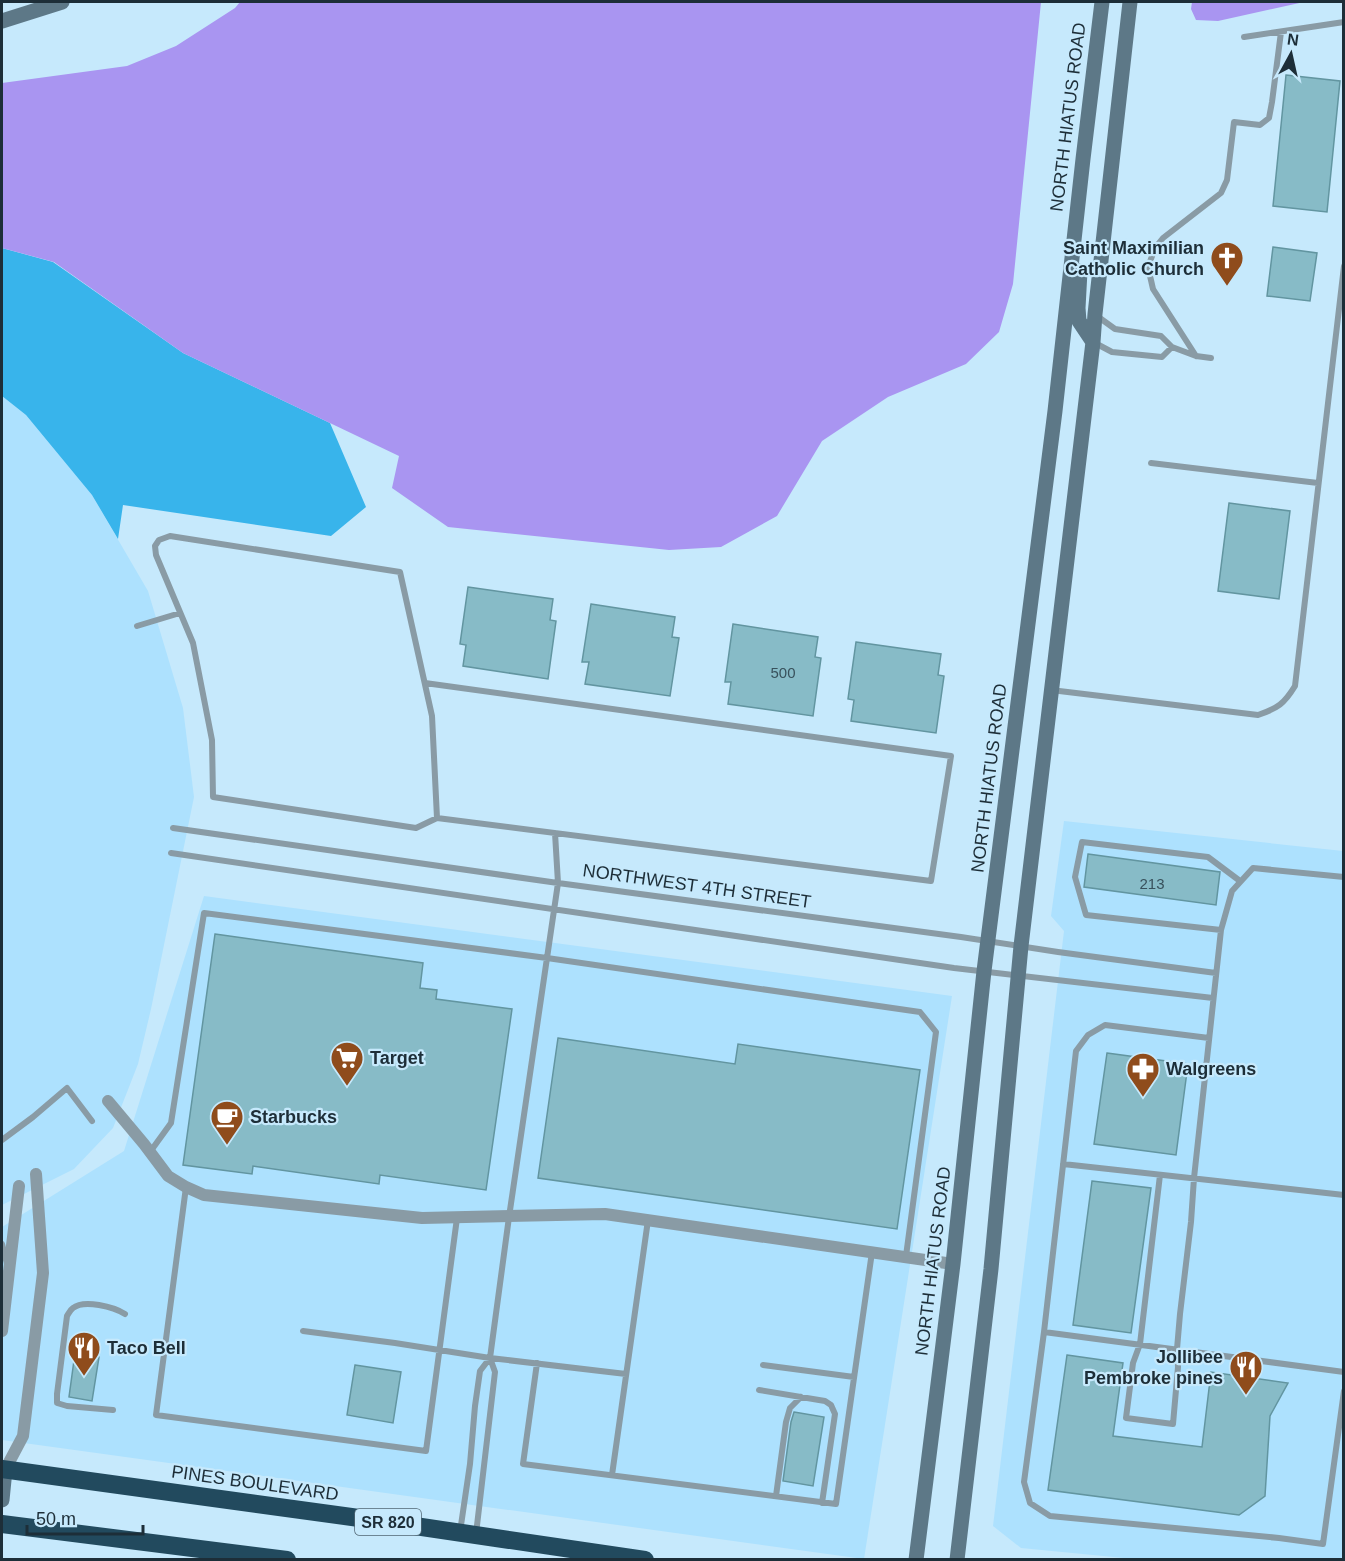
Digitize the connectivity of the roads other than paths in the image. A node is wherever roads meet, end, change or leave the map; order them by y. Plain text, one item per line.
1 (62, 2) edge
2 (1102, 2) edge
3 (1130, 2) edge
4 (2, 21) edge
5 (1344, 22) edge
6 (1281, 32) junction
7 (1244, 37) dead end
8 (1083, 159) junction
9 (1344, 266) edge
10 (1095, 314) junction
11 (1093, 342) junction
12 (1172, 347) junction
13 (1196, 356) junction
14 (1211, 358) dead end
15 (1151, 463) dead end
16 (1318, 483) junction
17 (180, 613) junction
18 (137, 626) dead end
19 (425, 683) junction
20 (1051, 690) junction
21 (437, 818) junction
22 (173, 828) dead end
23 (555, 833) junction
24 (171, 853) dead end
25 (1344, 877) edge
26 (1240, 881) junction
27 (558, 883) junction
28 (554, 909) junction
29 (1221, 930) junction
30 (988, 941) junction
31 (1021, 946) junction
32 (547, 958) junction
33 (984, 971) junction
34 (1216, 973) junction
35 (1018, 975) junction
36 (1214, 998) junction
37 (1209, 1038) junction
38 (108, 1101) dead end
39 (92, 1121) dead end
40 (2, 1140) edge
41 (150, 1152) junction
42 (1063, 1164) junction
43 (36, 1174) dead end
44 (1160, 1175) junction
45 (1194, 1179) junction
46 (19, 1186) dead end
47 (186, 1187) junction
48 (1344, 1195) edge
49 (509, 1217) junction
50 (457, 1218) junction
51 (648, 1220) junction
52 (2, 1244) edge
53 (872, 1251) junction
54 (906, 1256) junction
55 (953, 1264) junction
56 (9, 1272) junction
57 (125, 1314) dead end
58 (303, 1331) dead end
59 (2, 1332) edge
60 (1044, 1332) junction
61 (1140, 1344) junction
62 (439, 1349) junction
63 (1177, 1349) junction
64 (490, 1358) junction
65 (537, 1363) junction
66 (763, 1365) dead end
67 (1344, 1372) edge
68 (626, 1374) junction
69 (854, 1377) junction
70 (759, 1390) dead end
71 (1344, 1391) edge
72 (801, 1397) junction
73 (113, 1410) dead end
74 (3, 1466) edge
75 (612, 1475) junction
76 (776, 1496) junction
77 (2, 1500) edge
78 (822, 1503) junction
79 (2, 1524) edge
80 (468, 1534) junction
81 (287, 1560) edge
82 (645, 1560) edge
83 (916, 1560) edge
84 (957, 1560) edge

1 - 4 main road
2 - 8 main road, NORTH HIATUS ROAD
3 - 10 main road
5 - 6 lane
6 - 7 lane
6 - 13 lane
8 - 11 main road
8 - 30 main road, NORTH HIATUS ROAD
9 - 16 lane
10 - 11 main road
10 - 12 lane
11 - 12 lane
11 - 20 main road
12 - 13 lane
13 - 14 lane
15 - 16 lane
16 - 20 lane
17 - 18 lane
17 - 19 lane
17 - 21 lane
19 - 21 lane
19 - 23 lane
20 - 31 main road
21 - 23 lane
22 - 27 lane, NORTHWEST 4TH STREET
23 - 27 lane
24 - 28 lane
25 - 26 lane
26 - 29 lane
26 - 29 lane
27 - 28 lane
27 - 30 lane, NORTHWEST 4TH STREET
28 - 32 lane
28 - 33 lane
29 - 34 lane
30 - 31 lane, NORTHWEST 4TH STREET
30 - 33 main road, NORTH HIATUS ROAD
31 - 34 lane, NORTHWEST 4TH STREET
31 - 35 main road
32 - 41 lane
32 - 49 lane
32 - 54 lane
33 - 35 lane
33 - 55 main road, NORTH HIATUS ROAD
34 - 36 lane
35 - 36 lane
35 - 84 main road
36 - 37 lane
37 - 42 lane
37 - 45 lane
38 - 41 street
39 - 40 lane
41 - 47 street
42 - 44 lane
42 - 60 lane
43 - 74 street
44 - 45 lane
44 - 61 lane
45 - 48 lane
45 - 63 lane
46 - 56 street
47 - 50 street
47 - 62 lane
49 - 50 street
49 - 51 street
49 - 64 lane
50 - 62 lane
51 - 53 street
51 - 68 lane
52 - 56 lane
53 - 54 street
53 - 69 lane
54 - 55 street
55 - 83 main road, NORTH HIATUS ROAD
56 - 59 street
57 - 73 lane
58 - 62 lane
60 - 61 lane
60 - 71 lane
61 - 63 lane
61 - 63 lane
62 - 64 lane
63 - 67 lane
64 - 65 lane
64 - 80 lane
64 - 80 lane
65 - 68 lane
65 - 75 lane
66 - 69 lane
68 - 75 lane
69 - 78 lane
70 - 72 lane
72 - 76 lane
72 - 78 lane
74 - 77 main road
74 - 80 highway, PINES BOULEVARD / SR 820
75 - 76 lane
76 - 78 lane
79 - 81 highway
80 - 82 highway, PINES BOULEVARD / SR 820

